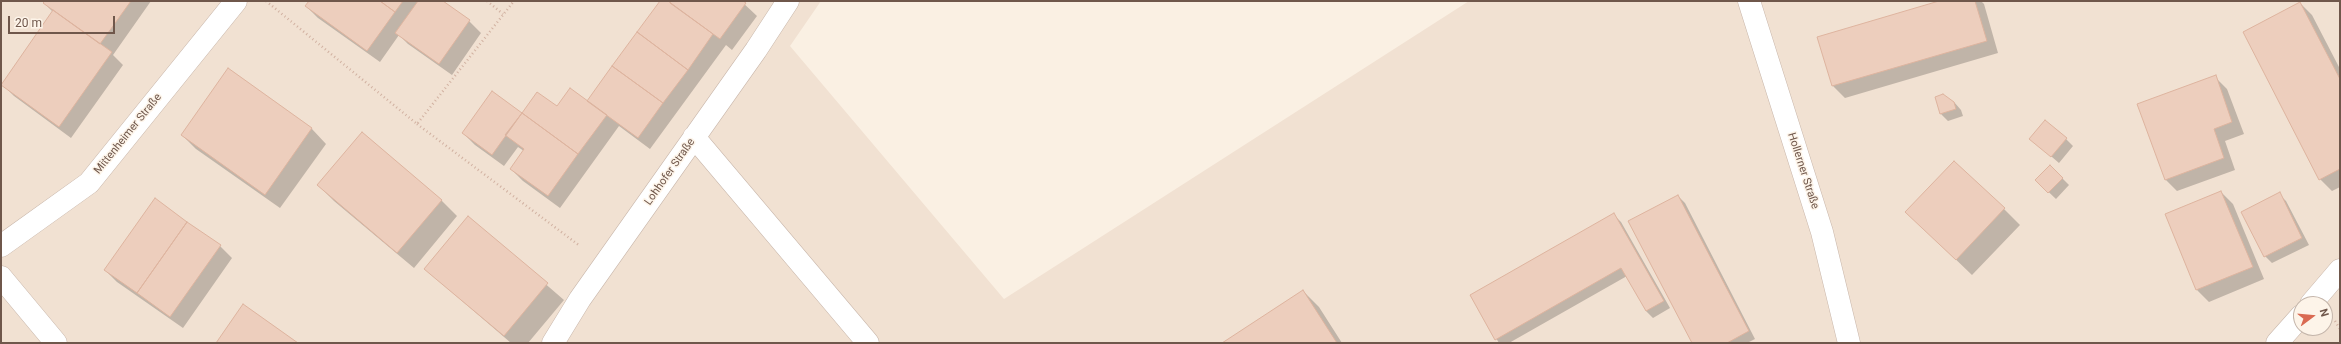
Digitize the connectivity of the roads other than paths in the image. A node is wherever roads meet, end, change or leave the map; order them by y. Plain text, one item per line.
1 (236, 1) edge
2 (788, 1) edge
3 (1748, 1) edge
4 (694, 137) junction
5 (1, 246) edge
6 (2340, 270) edge
7 (1, 277) edge
8 (2318, 296) edge
9 (2293, 325) edge
10 (56, 343) edge
11 (553, 343) edge
12 (868, 343) edge
13 (1849, 343) edge
14 (2278, 343) edge

1 - 5 street, Mittenheimer Straße
2 - 4 street, Lohhofer Straße
3 - 13 street, Hollerner Straße
4 - 11 street, Lohhofer Straße
4 - 12 street
6 - 8 street
7 - 10 street
9 - 14 street

